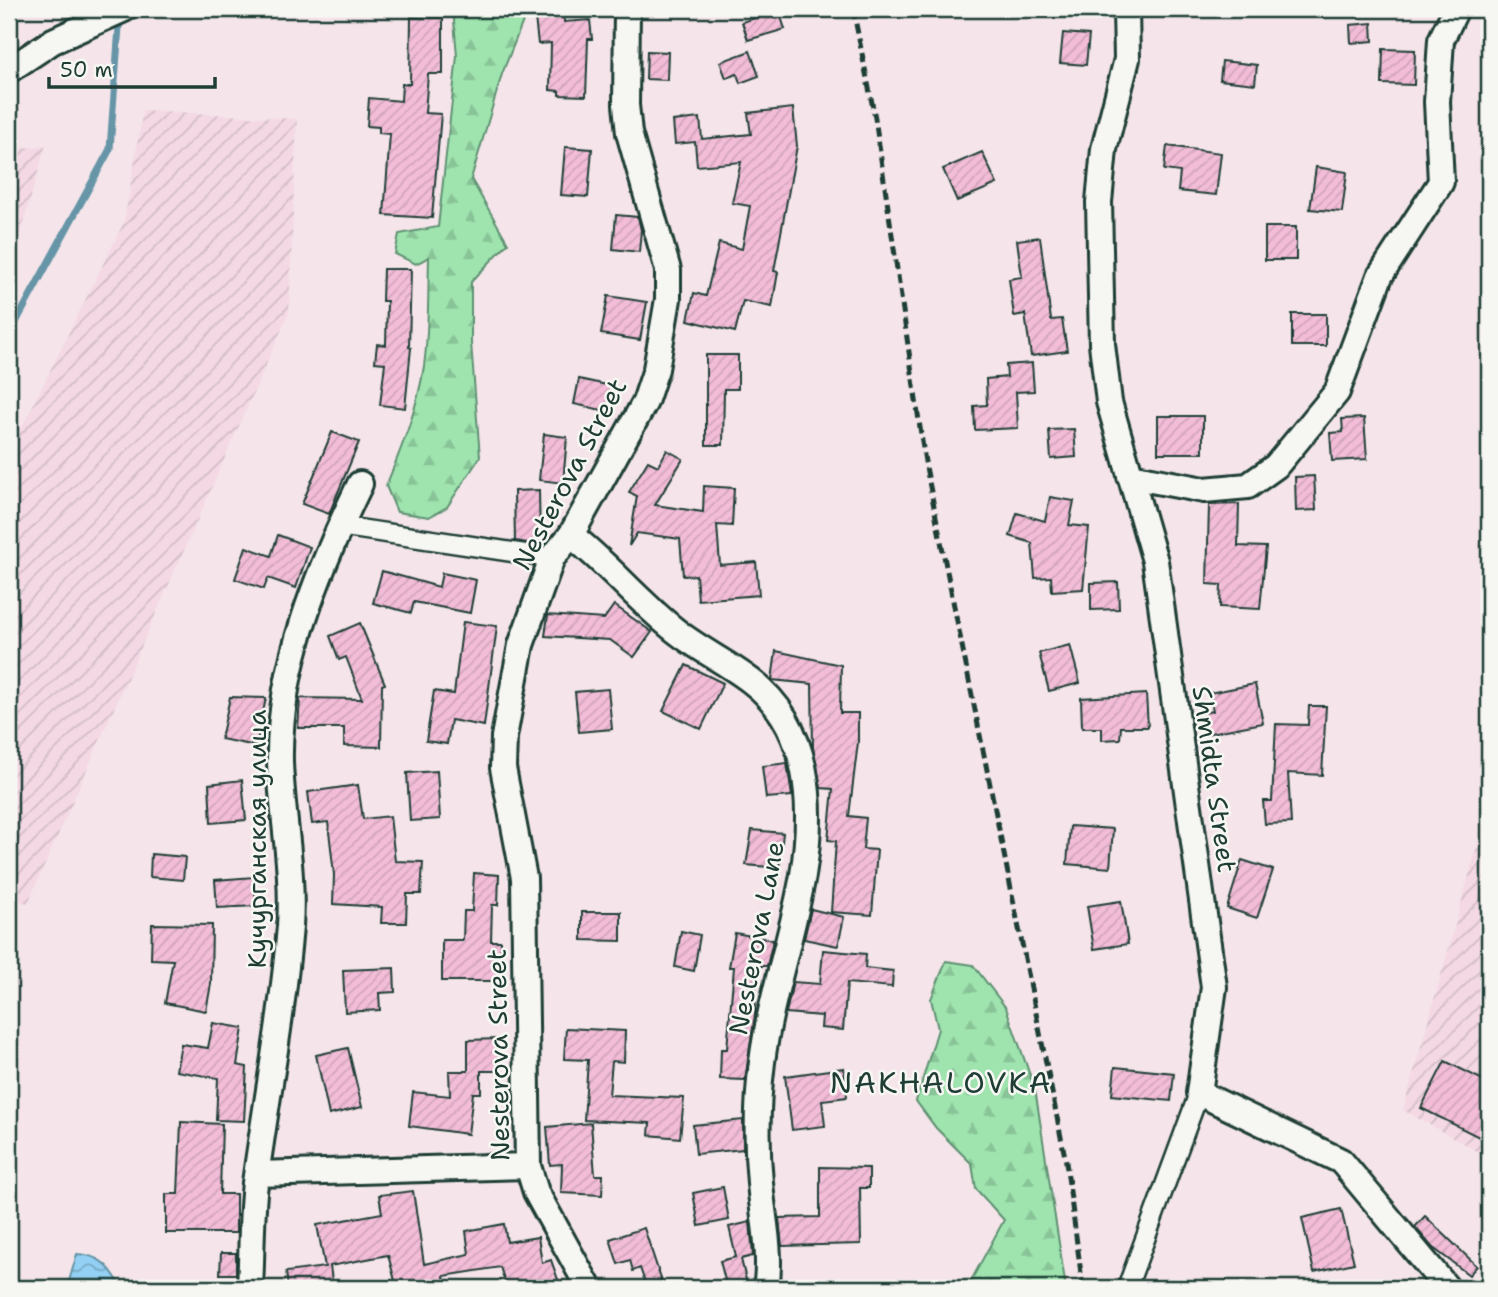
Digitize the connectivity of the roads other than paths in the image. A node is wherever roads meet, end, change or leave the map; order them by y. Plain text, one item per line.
1 (627, 9) edge
2 (1126, 9) edge
3 (1456, 9) edge
4 (120, 12) edge
5 (12, 69) edge
6 (1130, 476) junction
7 (360, 484) dead end
8 (340, 526) junction
9 (571, 535) junction
10 (552, 558) junction
11 (1199, 1093) junction
12 (528, 1166) junction
13 (257, 1174) junction
14 (250, 1288) edge
15 (589, 1288) edge
16 (766, 1288) edge
17 (1127, 1288) edge
18 (1447, 1288) edge

1 - 9 street, Nesterova Street
2 - 6 street, Shmidta Street
3 - 6 street
4 - 5 street
6 - 11 street, Shmidta Street
7 - 8 street, Кучурганская улица
8 - 10 street
8 - 13 street, Кучурганская улица
9 - 10 street, Nesterova Street
9 - 16 street, Nesterova Lane
10 - 12 street, Nesterova Street
11 - 17 street, Shmidta Street
11 - 18 street
12 - 13 street
12 - 15 street, Nesterova Street
13 - 14 street, Кучурганская улица

